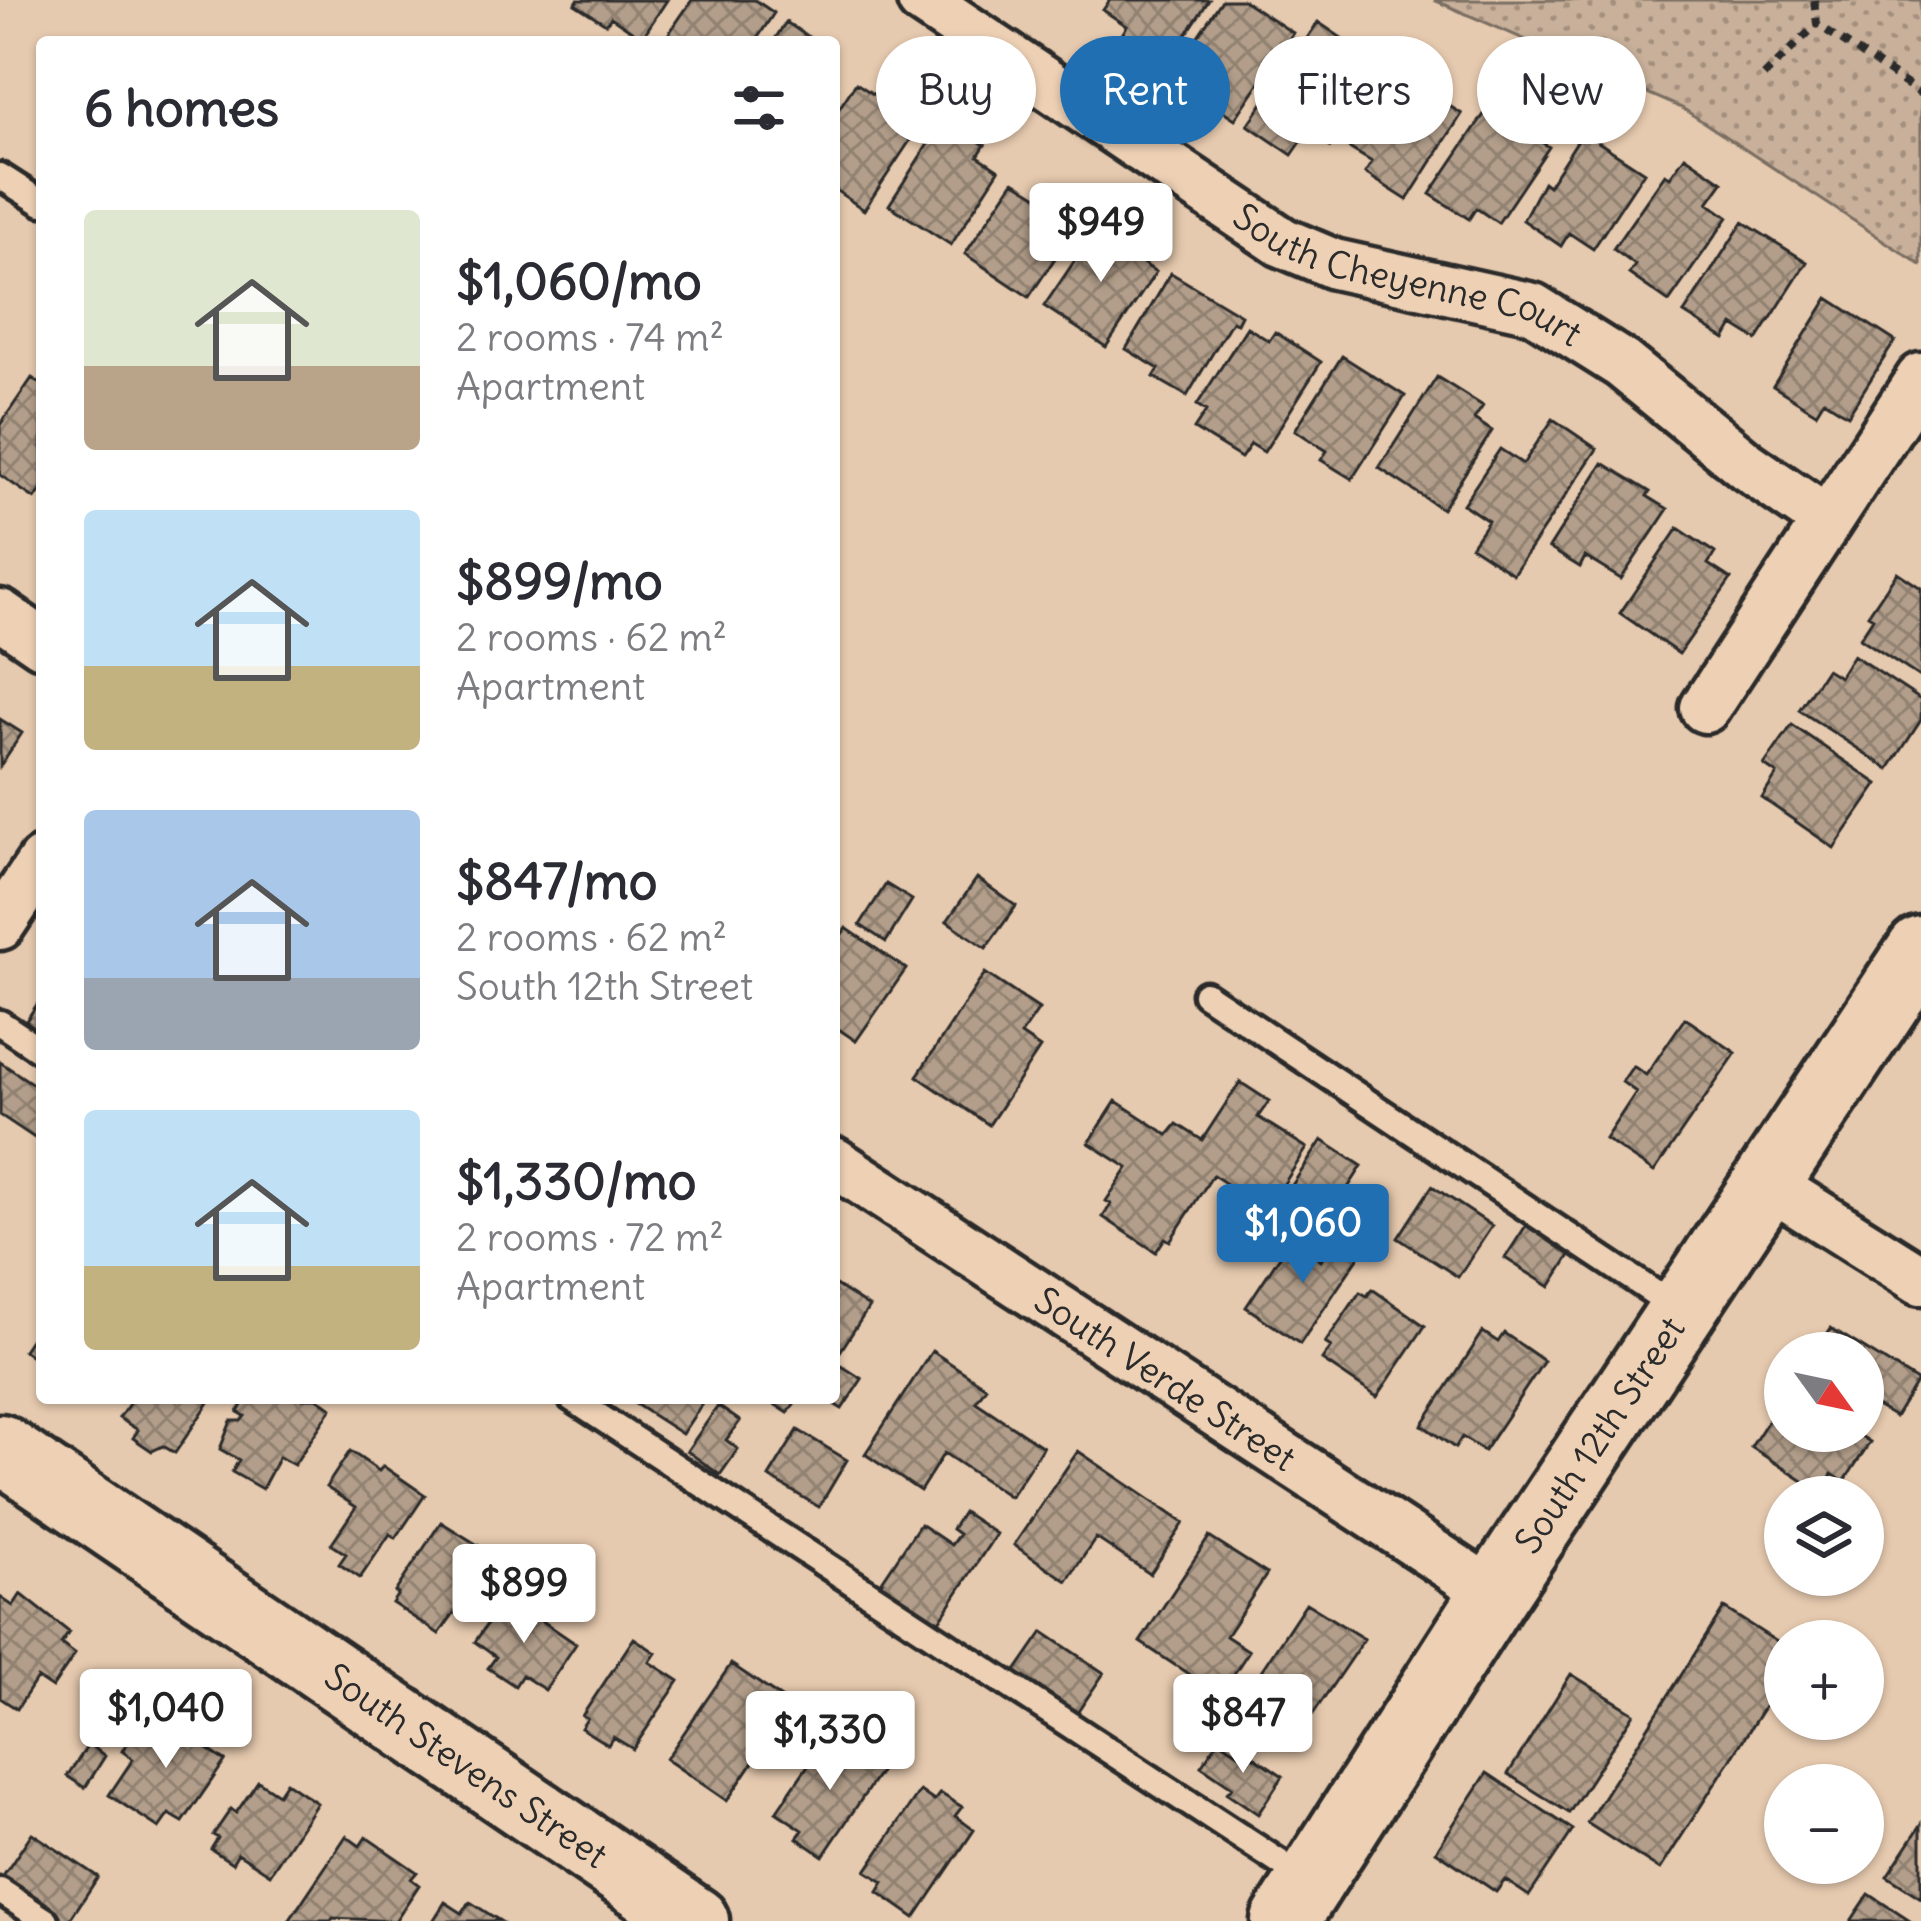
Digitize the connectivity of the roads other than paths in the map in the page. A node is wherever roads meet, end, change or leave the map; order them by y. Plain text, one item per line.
1 (922, 0) edge
2 (0, 176) edge
3 (36, 199) edge
4 (1921, 378) edge
5 (1827, 520) junction
6 (0, 614) edge
7 (36, 639) edge
8 (1705, 708) dead end
9 (36, 871) edge
10 (0, 925) edge
11 (1921, 950) edge
12 (1205, 994) dead end
13 (0, 1023) edge
14 (36, 1047) edge
15 (840, 1166) edge
16 (1767, 1184) junction
17 (1921, 1280) edge
18 (1682, 1311) junction
19 (580, 1404) edge
20 (0, 1448) edge
21 (1494, 1594) junction
22 (0, 1891) edge
23 (1298, 1902) edge
24 (46, 1921) edge
25 (695, 1921) edge

1 - 5 street, South Cheyenne Court
2 - 3 lane
4 - 5 street
5 - 8 street
6 - 7 street
9 - 10 street
11 - 16 main road, South 12th Street
12 - 18 lane
13 - 14 lane
15 - 21 street, South Verde Street
16 - 17 street
16 - 18 main road, South 12th Street
18 - 21 main road, South 12th Street
19 - 23 lane
20 - 25 main road, South Stevens Street
21 - 23 main road, South 12th Street
22 - 24 lane

